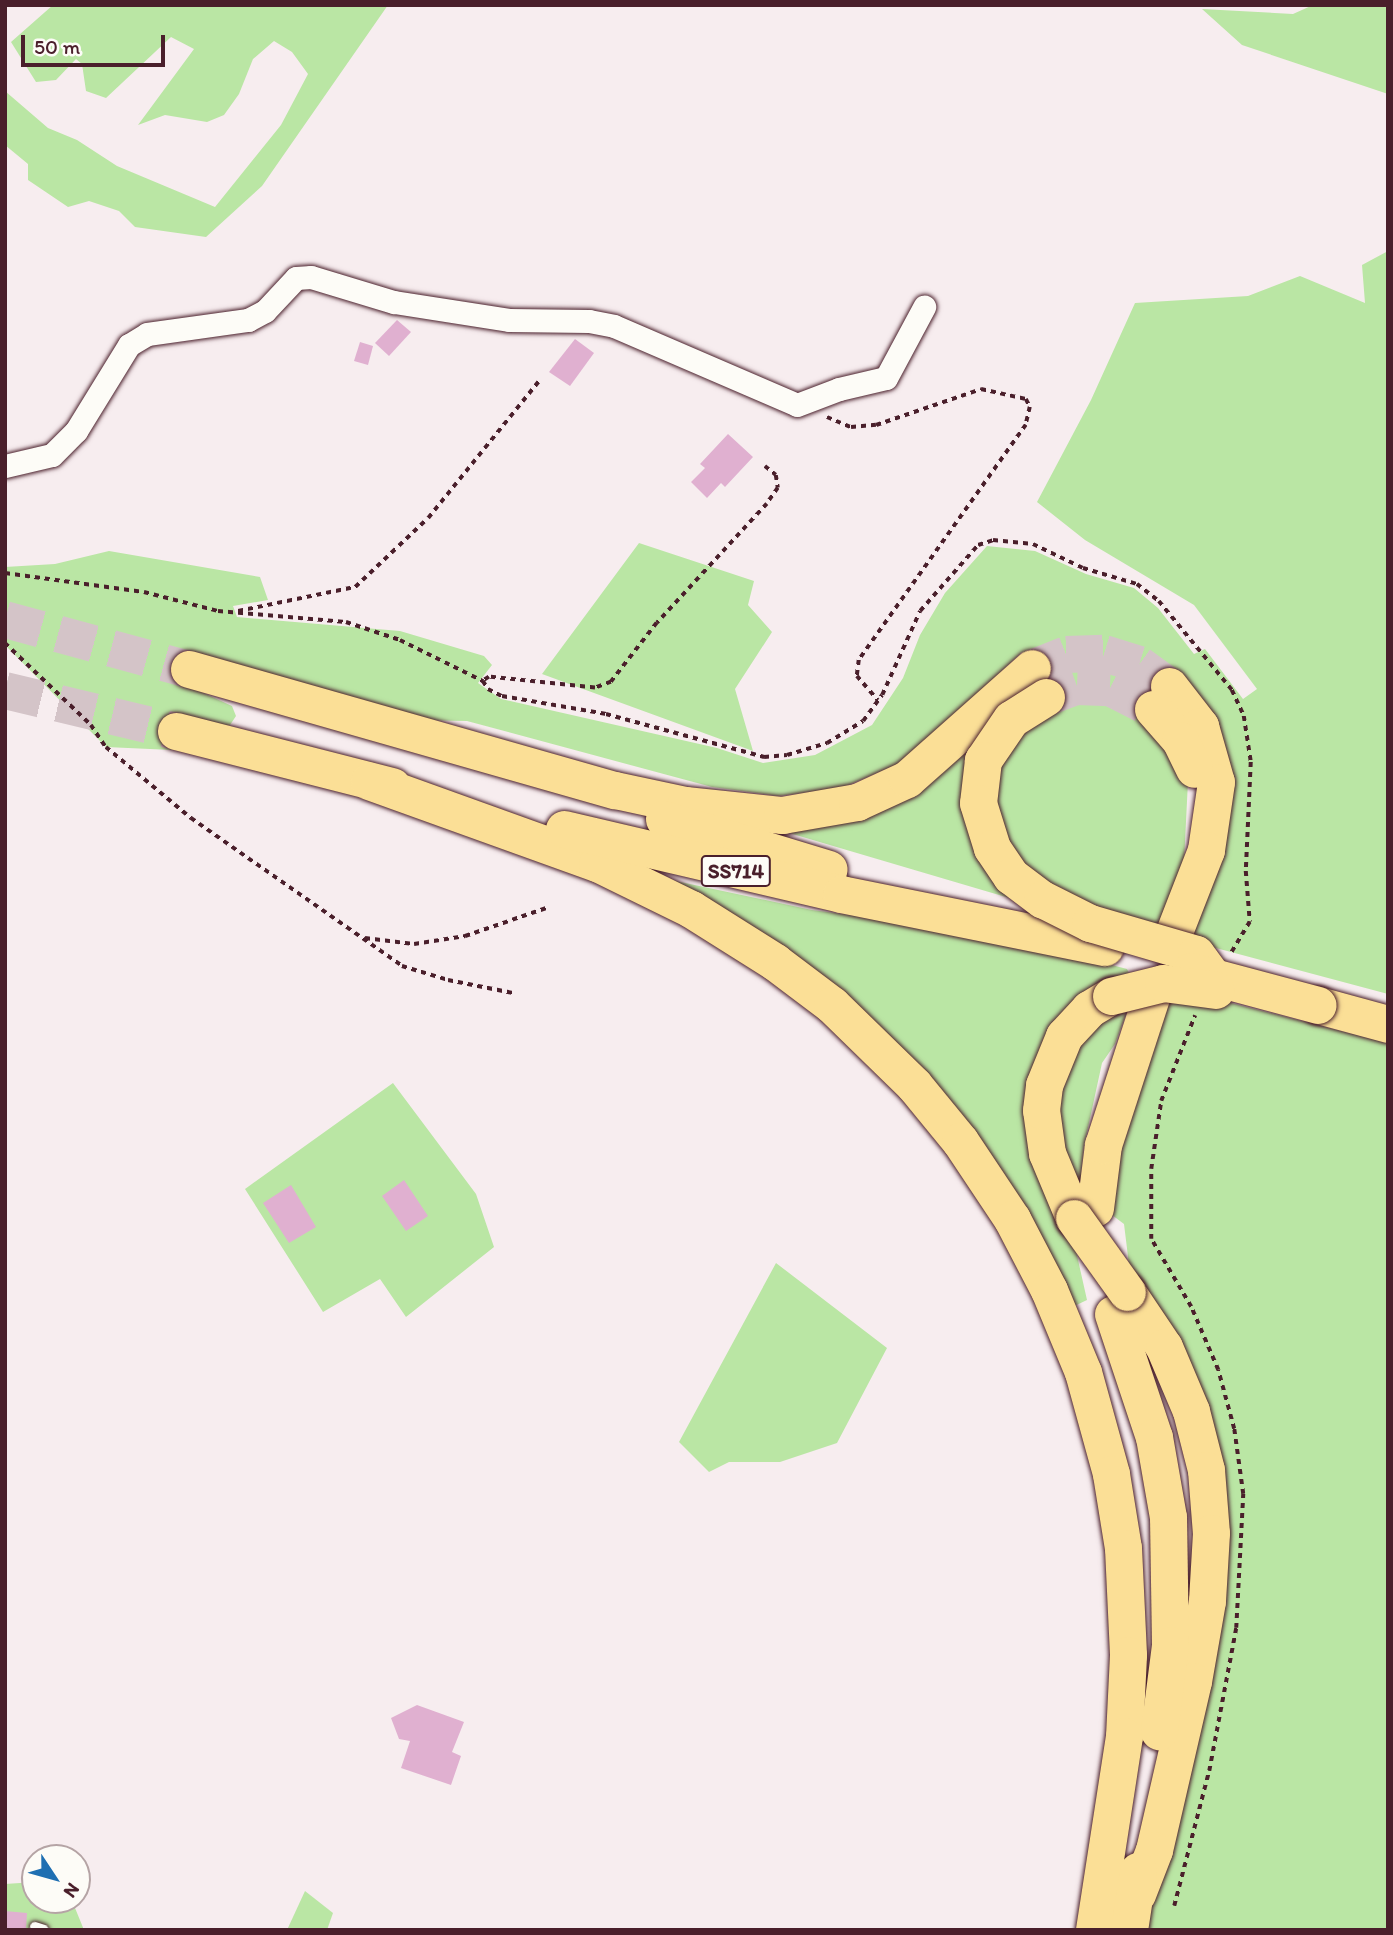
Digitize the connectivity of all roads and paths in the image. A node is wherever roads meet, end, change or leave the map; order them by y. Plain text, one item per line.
1 (924, 307) dead end
2 (539, 381) dead end
3 (797, 405) junction
4 (5, 466) edge
5 (765, 466) dead end
6 (5, 573) edge
7 (232, 612) junction
8 (5, 643) edge
9 (189, 669) tunnel mouth
10 (483, 681) junction
11 (1161, 698) tunnel mouth
12 (878, 700) dead end
13 (176, 731) tunnel mouth
14 (444, 744) junction
15 (756, 755) dead end
16 (369, 781) junction
17 (549, 907) dead end
18 (363, 938) junction
19 (1171, 940) dead end
20 (1105, 947) junction
21 (1213, 977) junction
22 (513, 993) dead end
23 (1152, 994) dead end
24 (1318, 1005) junction
25 (1388, 1024) edge
26 (1084, 1213) junction
27 (1120, 1303) junction
28 (1170, 1579) junction
29 (1137, 1894) junction
30 (1094, 1930) edge
31 (1105, 1930) edge
32 (1129, 1930) edge

1 - 3 street
2 - 7 path
3 - 4 street
3 - 12 path
5 - 10 path
6 - 7 path
7 - 10 path
8 - 18 path
9 - 14 highway, SS714
10 - 15 path
11 - 19 highway
13 - 16 highway, SS714
14 - 20 highway, SS714
14 - 21 highway, bridge
16 - 20 highway, SS714
16 - 30 highway
17 - 18 path
18 - 22 path
20 - 21 highway, SS714, bridge
21 - 24 highway, SS714, bridge
23 - 26 highway
24 - 25 highway, SS714
24 - 26 highway, bridge
26 - 27 highway, bridge
27 - 28 highway
27 - 29 highway
28 - 29 highway
28 - 31 highway
29 - 32 highway

